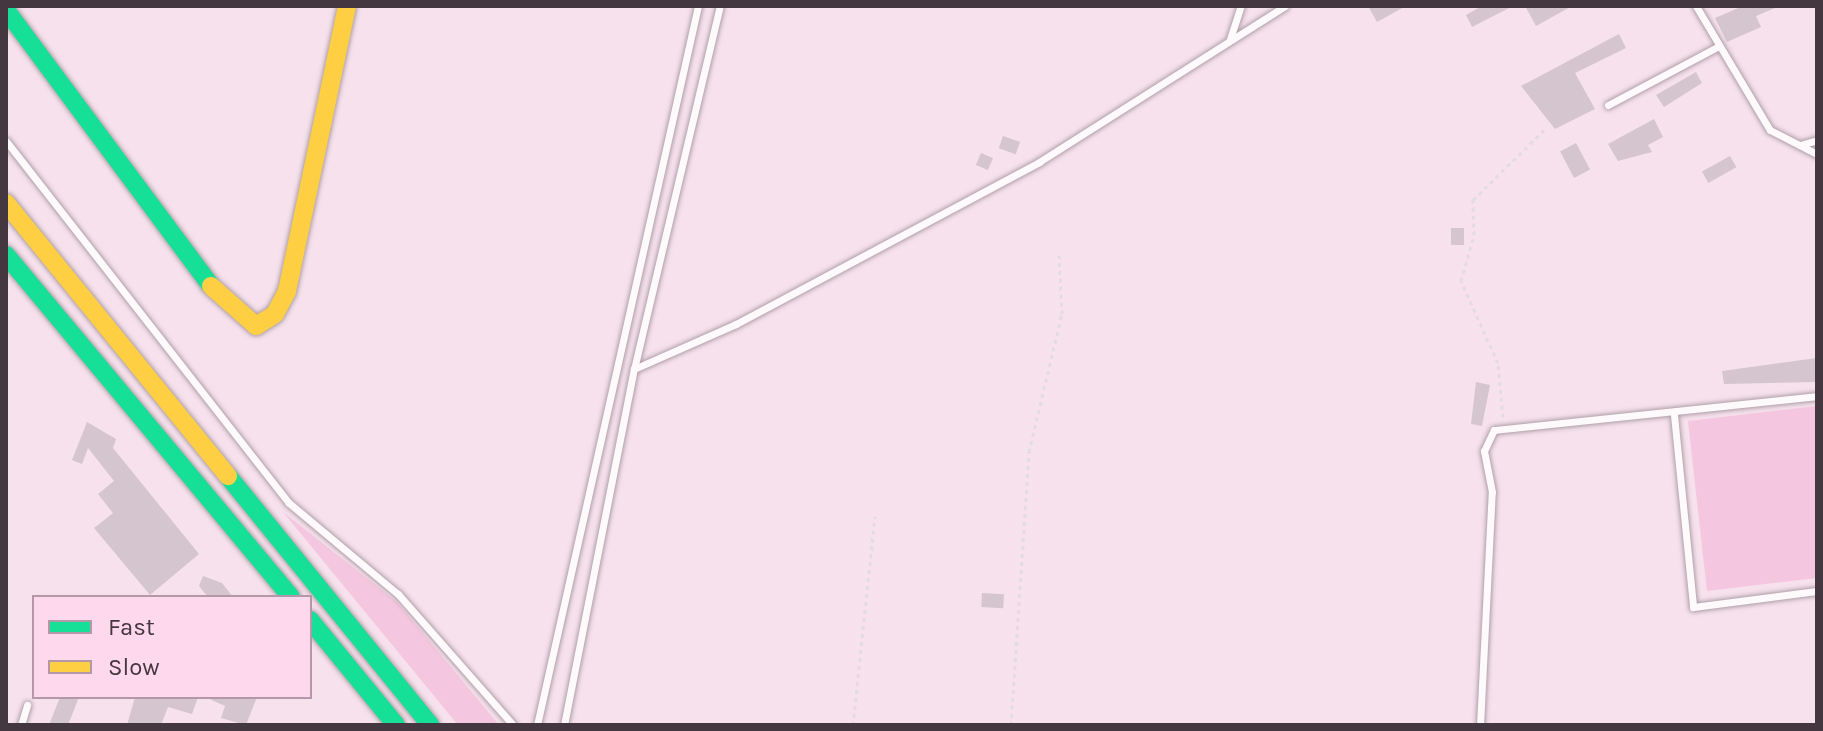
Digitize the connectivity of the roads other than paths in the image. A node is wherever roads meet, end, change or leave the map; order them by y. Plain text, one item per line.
1 (347, 6) edge
2 (698, 6) edge
3 (720, 6) edge
4 (1241, 6) edge
5 (1285, 6) edge
6 (1696, 6) edge
7 (6, 10) edge
8 (1230, 39) junction
9 (1717, 47) junction
10 (1608, 105) dead end
11 (1817, 140) edge
12 (6, 141) edge
13 (1799, 145) junction
14 (1817, 154) edge
15 (6, 203) edge
16 (6, 255) edge
17 (634, 369) junction
18 (1817, 396) edge
19 (1674, 415) junction
20 (1817, 591) edge
21 (289, 595) edge
22 (312, 622) edge
23 (27, 705) dead end
24 (21, 725) edge
25 (396, 725) edge
26 (430, 725) edge
27 (513, 725) edge
28 (537, 725) edge
29 (564, 725) edge
30 (1480, 725) edge

1 - 7 main road
2 - 28 lane
3 - 17 lane
4 - 8 lane
5 - 8 lane
6 - 9 lane
8 - 17 lane
9 - 10 lane
9 - 13 lane
11 - 13 lane
12 - 27 lane
13 - 14 lane
15 - 26 main road
16 - 21 main road
17 - 29 lane
18 - 19 lane
19 - 20 lane
19 - 30 lane
22 - 25 main road
23 - 24 lane

